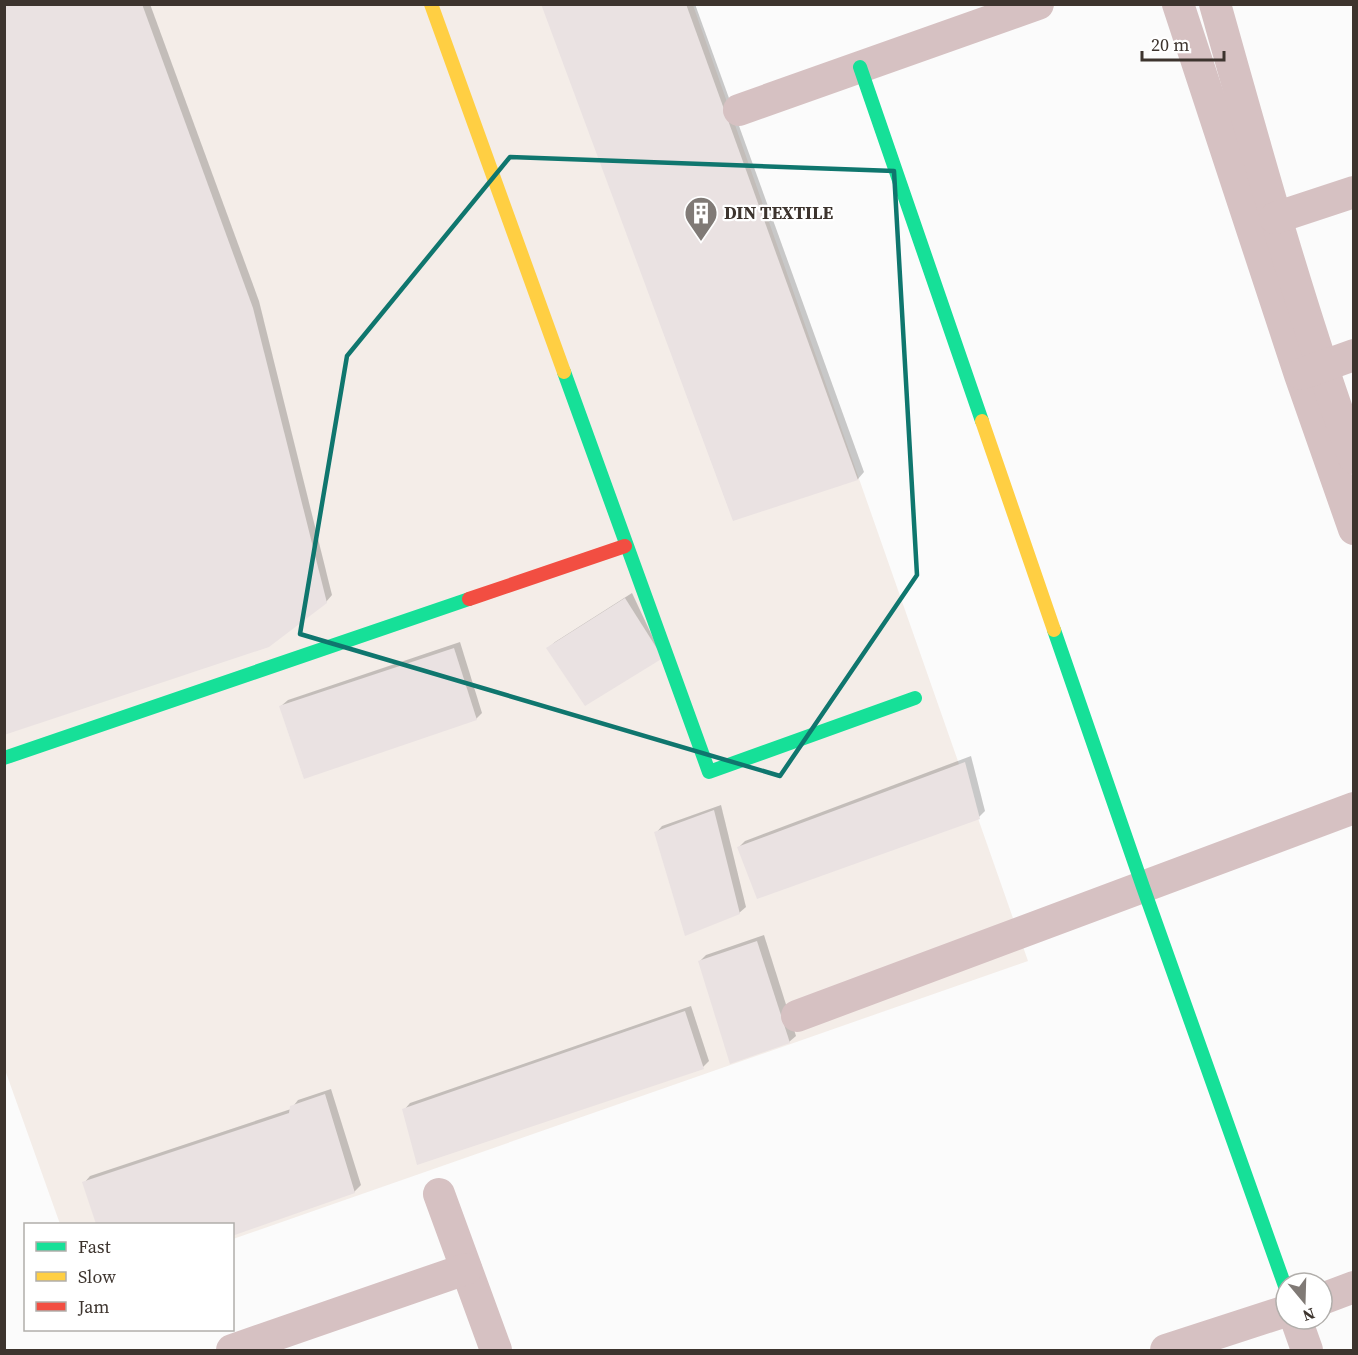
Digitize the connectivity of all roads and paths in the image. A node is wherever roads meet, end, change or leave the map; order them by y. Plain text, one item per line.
1 (430, 4) edge
2 (1038, 4) edge
3 (1178, 4) edge
4 (1215, 4) edge
5 (860, 68) junction
6 (739, 110) dead end
7 (1353, 192) edge
8 (1275, 218) junction
9 (1353, 355) edge
10 (1322, 380) edge
11 (1353, 458) edge
12 (1353, 529) edge
13 (625, 546) junction
14 (915, 698) dead end
15 (4, 758) edge
16 (1353, 807) edge
17 (1143, 886) junction
18 (797, 1016) dead end
19 (439, 1194) dead end
20 (466, 1269) junction
21 (1280, 1271) edge
22 (1353, 1287) edge
23 (1334, 1294) edge
24 (1274, 1315) edge
25 (1300, 1331) edge
26 (232, 1350) edge
27 (496, 1350) edge
28 (1166, 1350) edge
29 (1307, 1350) edge

1 - 13 street
2 - 5 street
3 - 10 street
4 - 8 street
5 - 6 street
5 - 17 street
7 - 8 street
8 - 10 street
9 - 10 street
10 - 11 street
10 - 12 street
13 - 14 street
13 - 15 street
16 - 17 street
17 - 18 street
17 - 21 street
19 - 20 street
20 - 26 street
20 - 27 street
22 - 23 street
24 - 28 street
25 - 29 street

